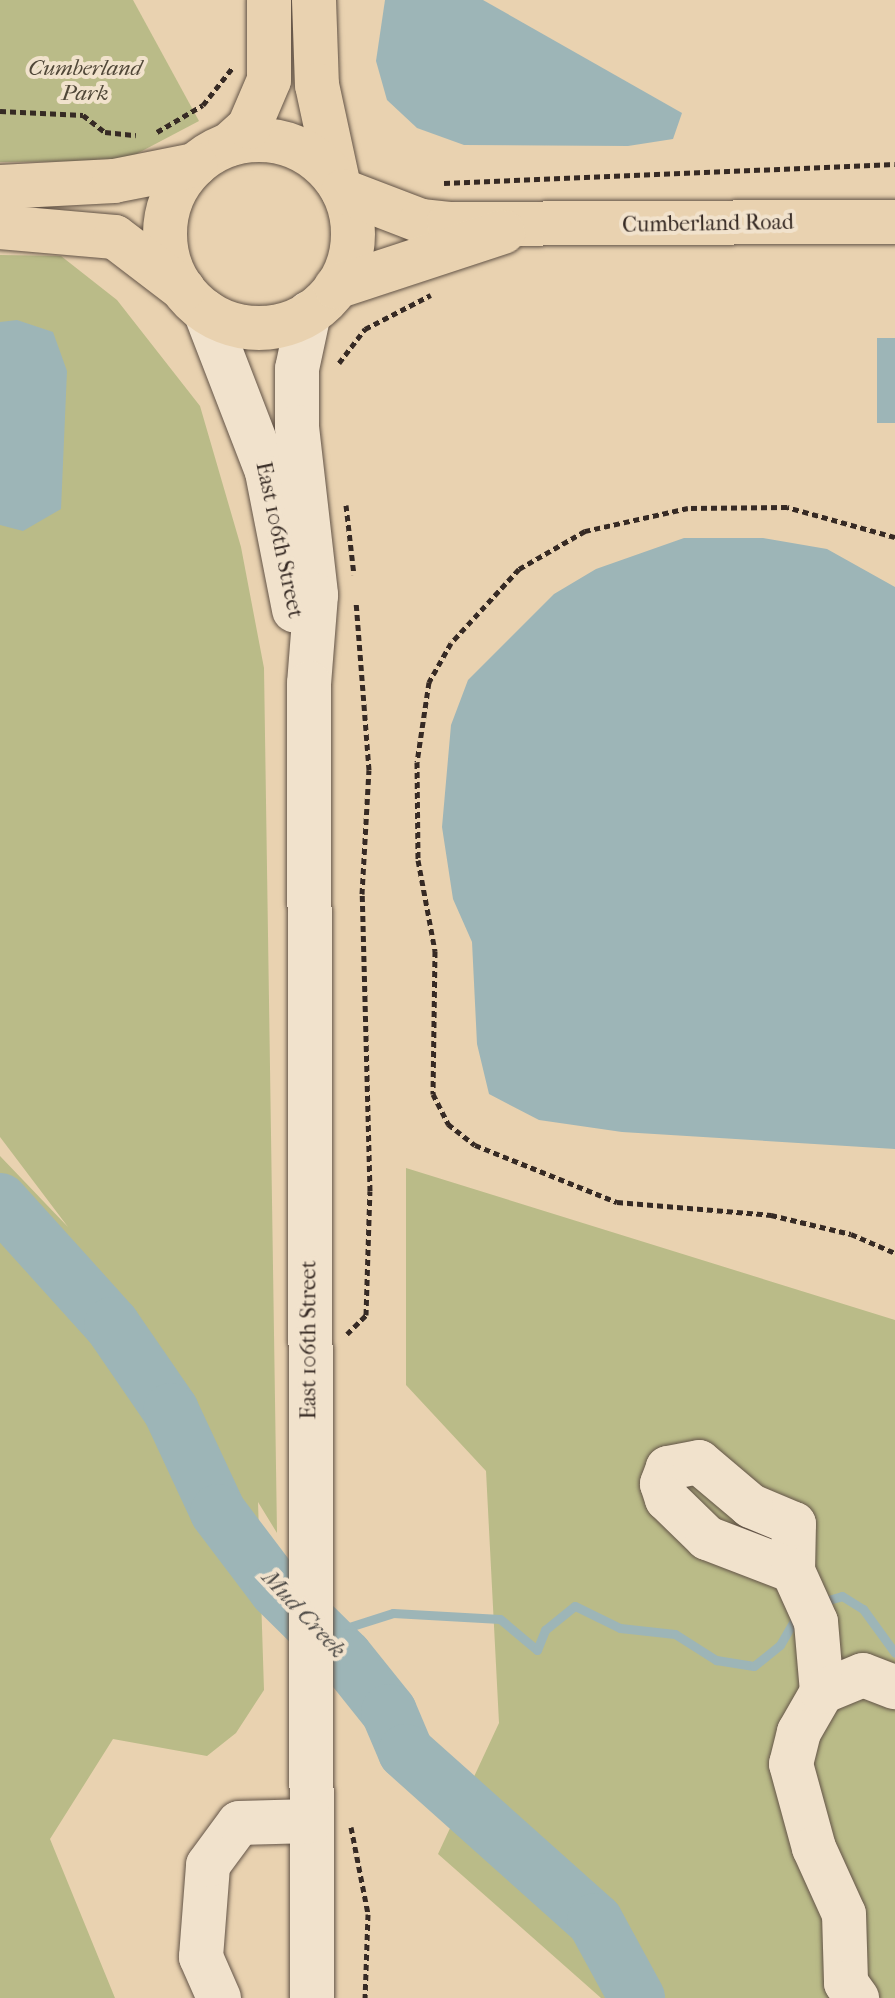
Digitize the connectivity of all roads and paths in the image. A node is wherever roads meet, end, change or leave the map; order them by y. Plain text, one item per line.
1 (269, 0) edge
2 (314, 0) edge
3 (229, 65) dead end
4 (0, 111) edge
5 (212, 155) junction
6 (895, 164) edge
7 (432, 181) dead end
8 (0, 187) edge
9 (340, 187) junction
10 (895, 222) edge
11 (520, 226) junction
12 (0, 227) edge
13 (194, 300) junction
14 (323, 300) junction
15 (433, 300) dead end
16 (334, 378) dead end
17 (344, 494) dead end
18 (895, 537) edge
19 (309, 683) junction
20 (895, 1253) edge
21 (338, 1343) dead end
22 (879, 1681) edge
23 (822, 1692) junction
24 (330, 1822) junction
25 (219, 1998) edge
26 (312, 1998) edge
27 (365, 1998) edge
28 (857, 1998) edge

1 - 5 main road
2 - 9 main road
3 - 4 path
5 - 8 main road
5 - 9 main road
5 - 13 main road
6 - 7 path
9 - 11 main road, Cumberland Road
9 - 14 main road
10 - 11 main road, Cumberland Road
11 - 14 main road, Cumberland Road
12 - 13 main road
13 - 14 main road
13 - 19 street, East 106th Street
14 - 19 street, East 106th Street
15 - 16 path
17 - 21 path
18 - 20 path
19 - 24 street, East 106th Street
22 - 23 street
22 - 23 street
23 - 28 street
24 - 25 street
24 - 26 street, East 106th Street
24 - 27 path

